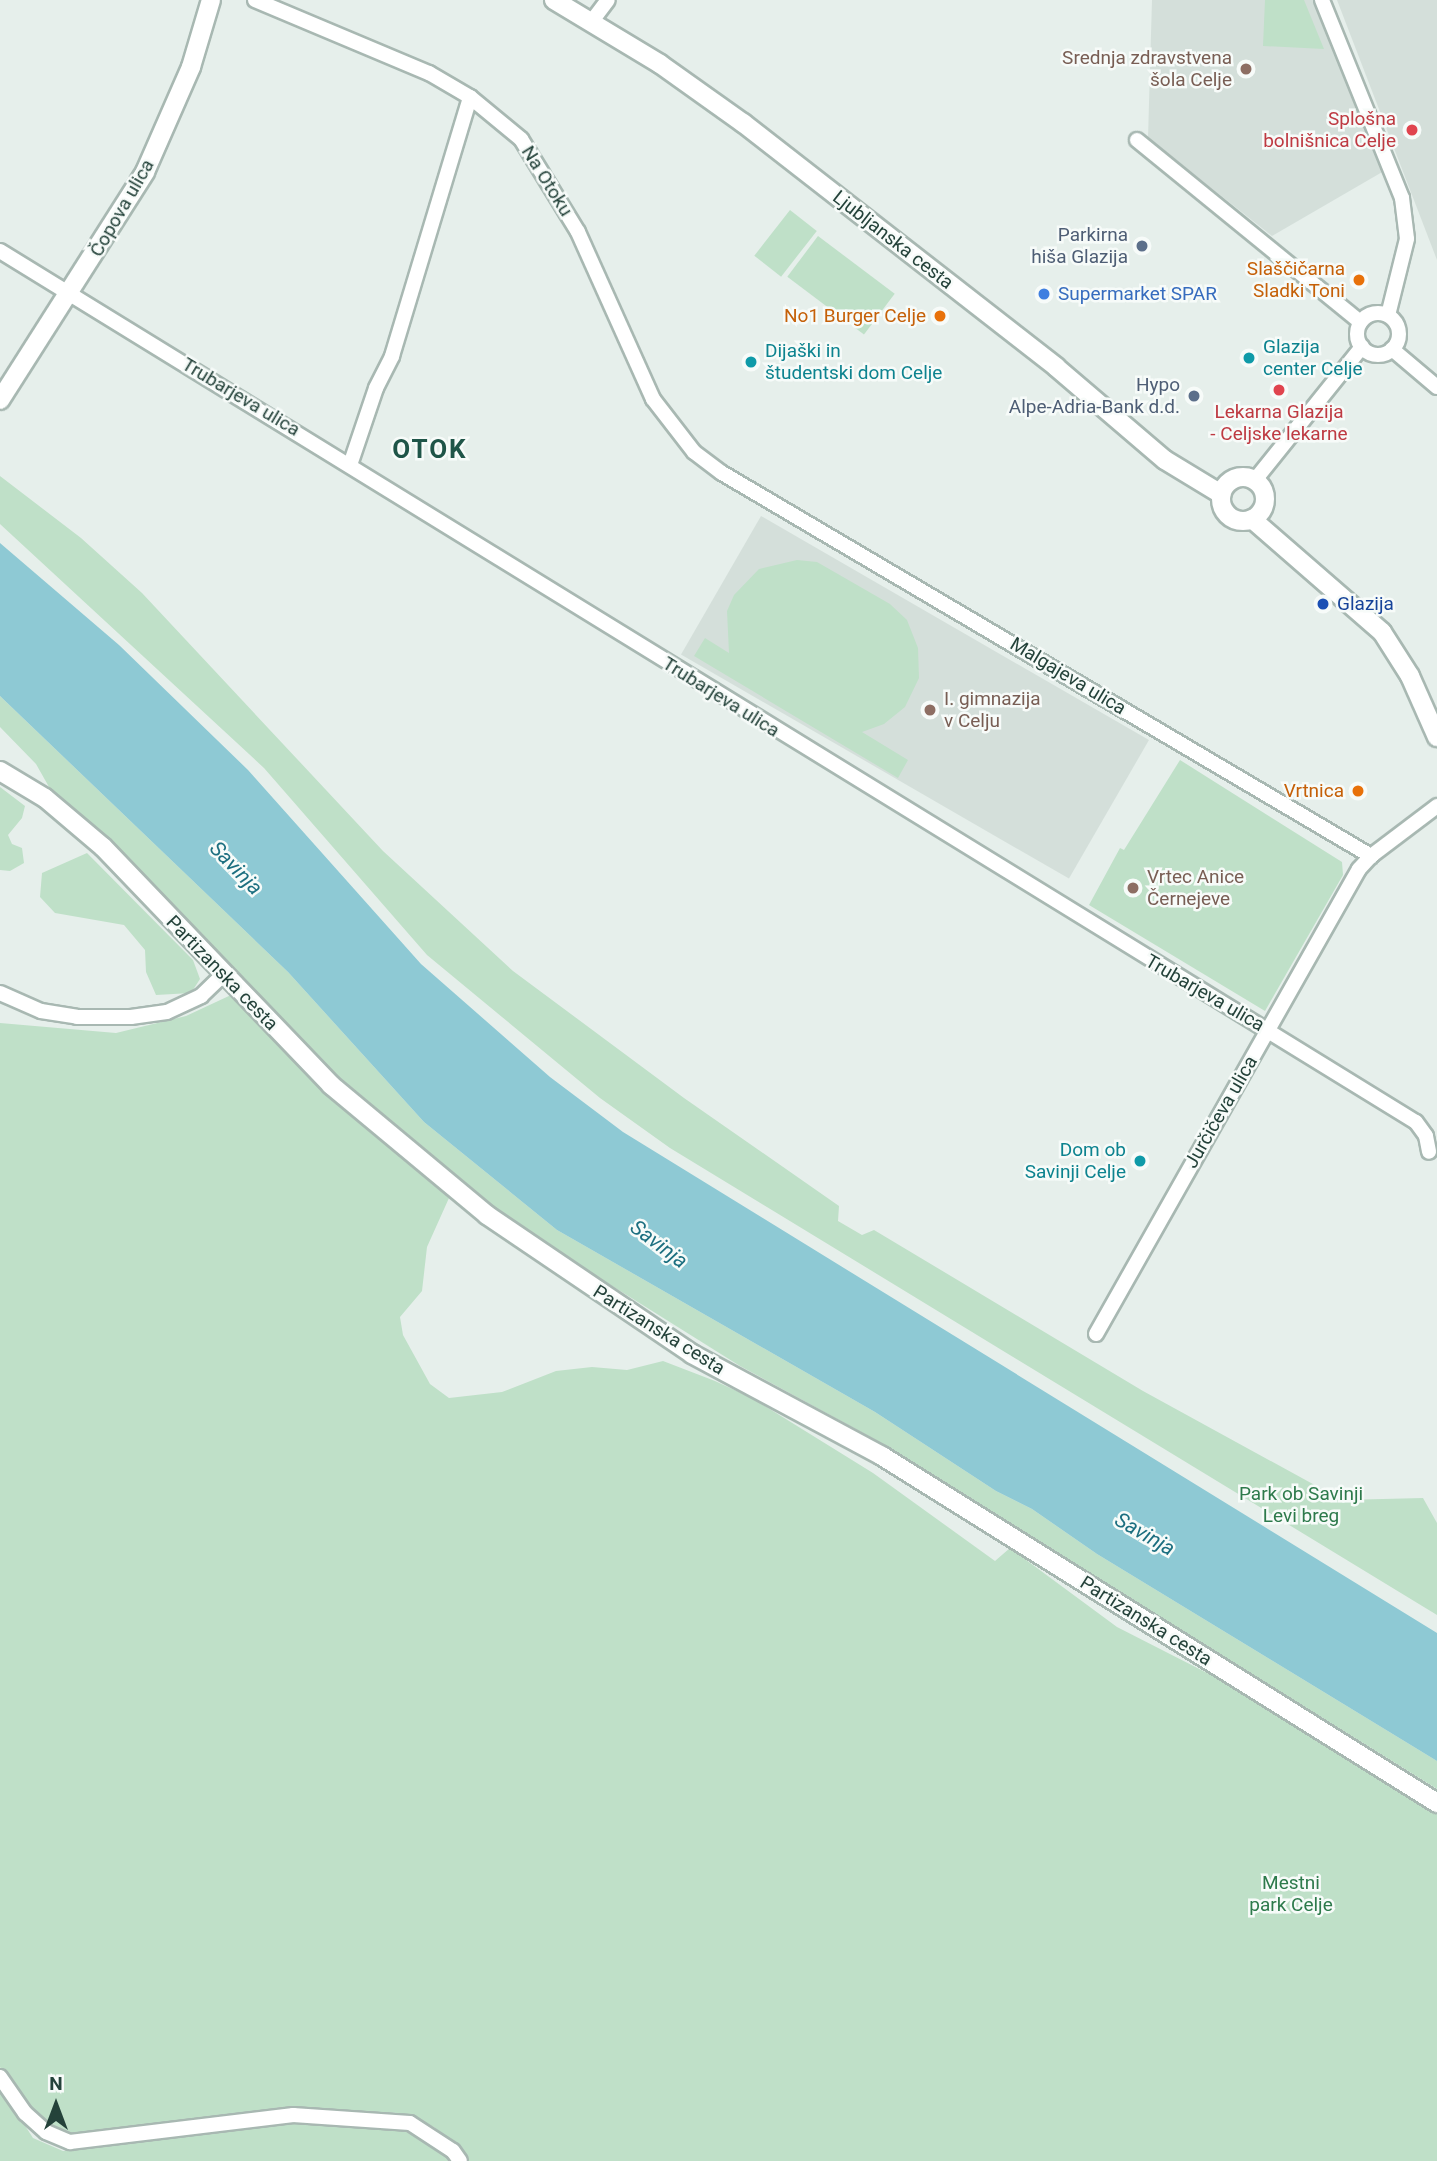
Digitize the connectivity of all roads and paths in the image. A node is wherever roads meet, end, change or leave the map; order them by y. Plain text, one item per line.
1 (211, 0) edge
2 (255, 0) edge
3 (554, 0) edge
4 (608, 0) edge
5 (1322, 0) edge
6 (592, 21) junction
7 (470, 97) junction
8 (1137, 140) dead end
9 (0, 251) edge
10 (70, 294) junction
11 (1388, 315) junction
12 (1360, 322) junction
13 (1362, 347) junction
14 (1392, 349) junction
15 (1437, 387) edge
16 (0, 400) edge
17 (694, 452) joint
18 (350, 465) junction
19 (1255, 480) junction
20 (1221, 494) junction
21 (1252, 519) junction
22 (1421, 702) junction
23 (1437, 714) edge
24 (1437, 737) edge
25 (0, 771) edge
26 (1437, 806) edge
27 (1371, 856) junction
28 (222, 976) junction
29 (0, 993) edge
30 (1268, 1030) junction
31 (1430, 1152) dead end
32 (1096, 1334) dead end
33 (1437, 1803) edge
34 (0, 2077) edge
35 (460, 2161) edge

1 - 10 street, Čopova ulica
2 - 7 street, Na Otoku
3 - 6 street, Ljubljanska cesta
4 - 6 street
5 - 11 street
6 - 20 street, Ljubljanska cesta
7 - 17 street, Na Otoku
7 - 18 street
8 - 12 street
9 - 10 street, Trubarjeva ulica
10 - 16 street, Čopova ulica
10 - 18 street, Trubarjeva ulica
11 - 12 street
11 - 14 street
12 - 13 street
13 - 14 street
13 - 19 street
14 - 15 street
17 - 27 street, Malgajeva ulica
18 - 30 street, Trubarjeva ulica
19 - 20 street
19 - 21 street
20 - 21 street, Ljubljanska cesta
21 - 22 street, Ljubljanska cesta
22 - 23 street
22 - 24 street, Ljubljanska cesta
25 - 28 street, Partizanska cesta
26 - 27 street
27 - 30 street, Jurčičeva ulica
28 - 29 street
28 - 33 street, Partizanska cesta
30 - 31 street, Trubarjeva ulica
30 - 32 street, Jurčičeva ulica
34 - 35 street

